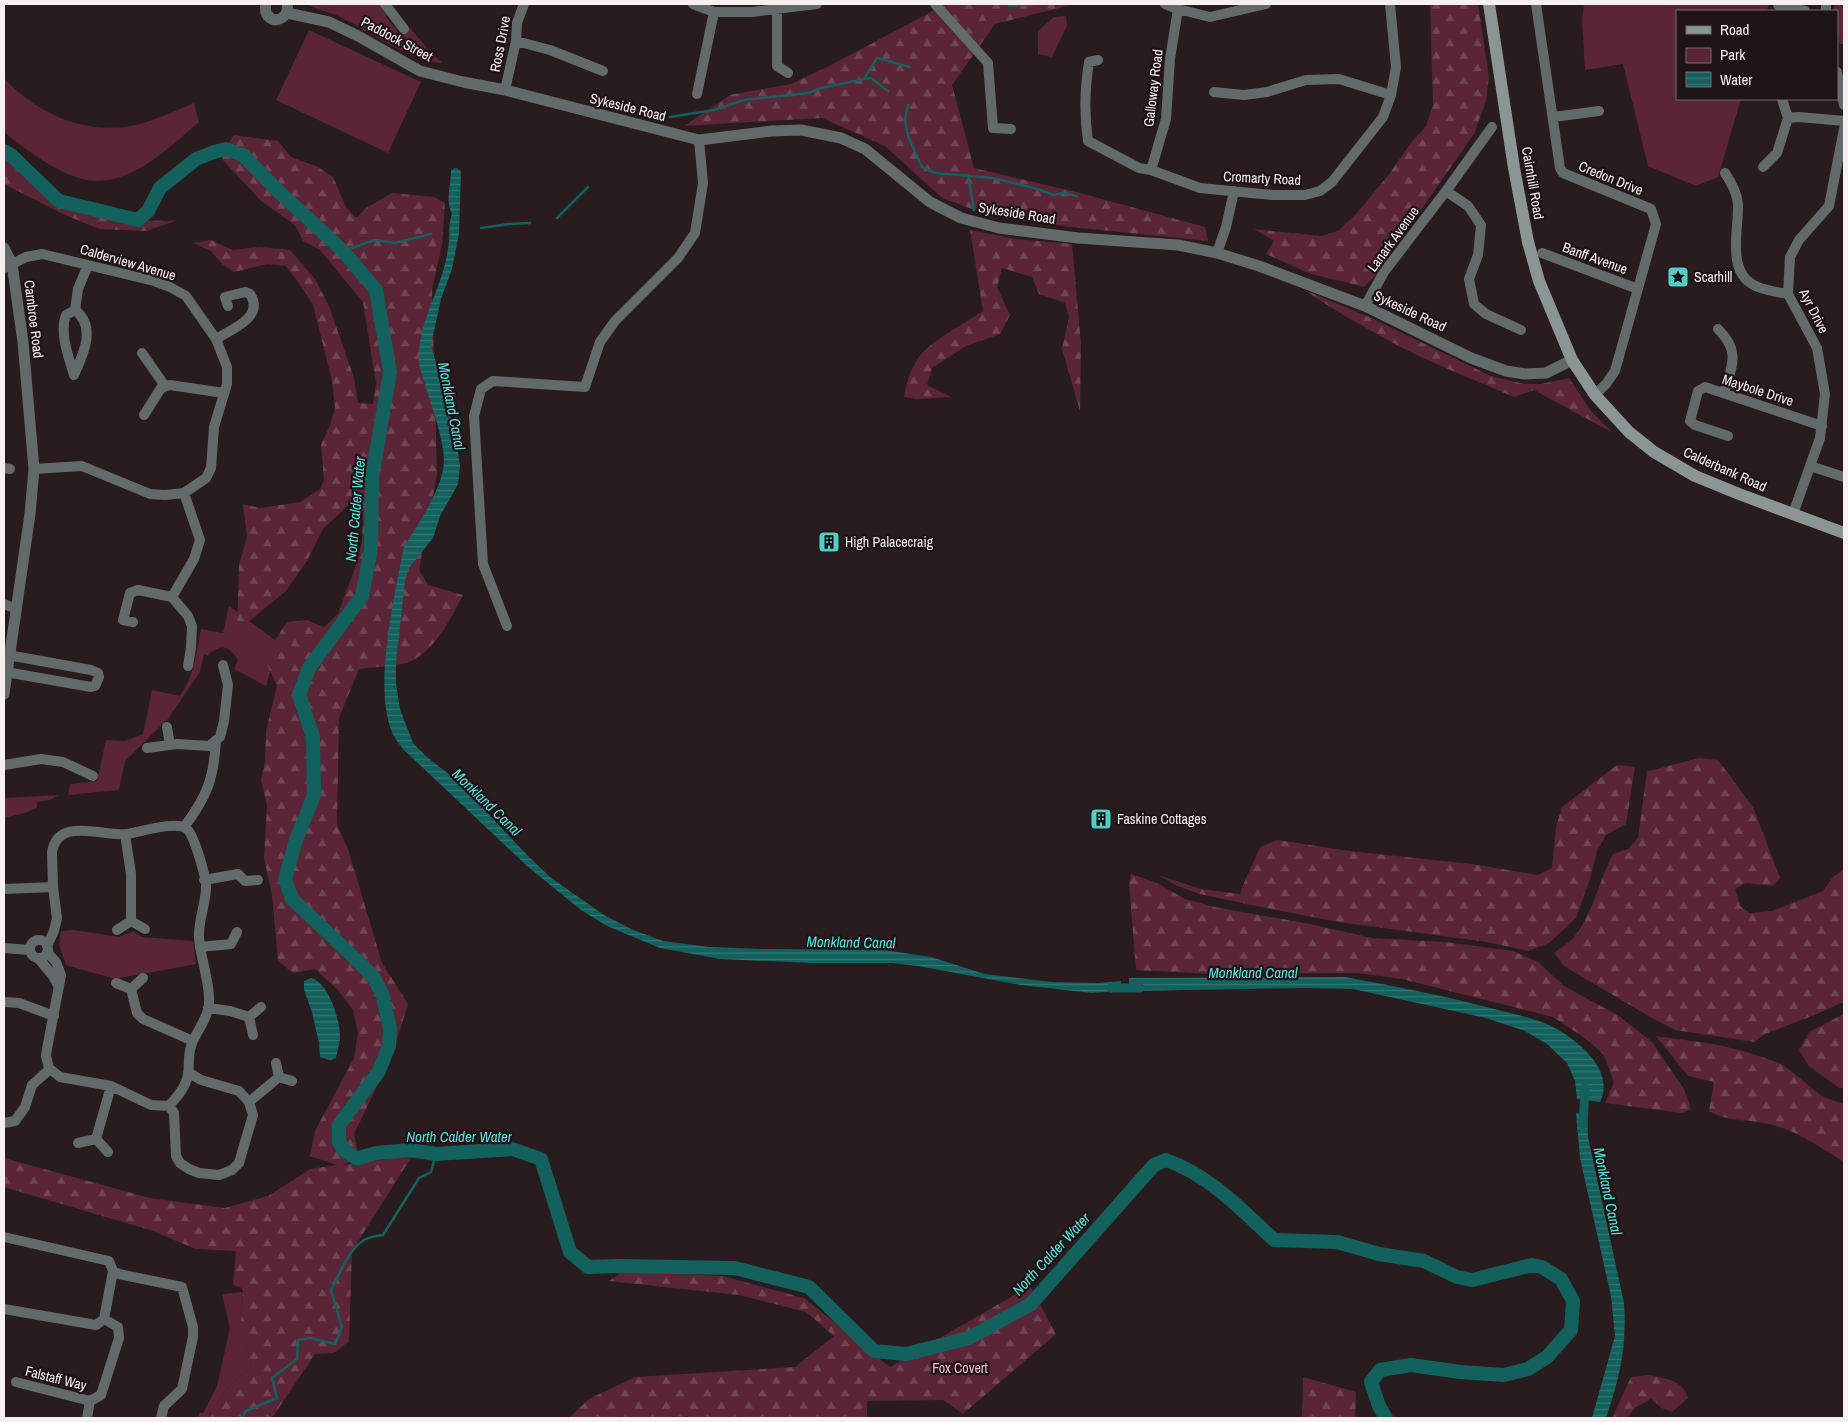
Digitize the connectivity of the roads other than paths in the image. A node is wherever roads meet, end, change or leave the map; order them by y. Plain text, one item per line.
1 (385, 4) edge
2 (524, 4) edge
3 (693, 4) edge
4 (817, 4) edge
5 (935, 4) edge
6 (1165, 4) edge
7 (1266, 4) edge
8 (1390, 4) edge
9 (1489, 4) edge
10 (1536, 4) edge
11 (1778, 5) edge
12 (262, 6) edge
13 (287, 8) edge
14 (776, 9) junction
15 (1178, 9) junction
16 (1800, 10) edge
17 (714, 12) junction
18 (404, 29) dead end
19 (516, 41) junction
20 (1098, 60) dead end
21 (603, 71) dead end
22 (788, 73) dead end
23 (1838, 77) edge
24 (463, 82) joint
25 (505, 90) junction
26 (1214, 92) dead end
27 (697, 94) dead end
28 (1391, 95) junction
29 (1782, 100) edge
30 (1844, 105) edge
31 (1599, 111) dead end
32 (1553, 117) junction
33 (1788, 118) junction
34 (1844, 121) edge
35 (1492, 127) dead end
36 (1011, 130) dead end
37 (1844, 130) edge
38 (699, 140) junction
39 (1763, 166) dead end
40 (1151, 170) junction
41 (1725, 172) dead end
42 (1234, 191) junction
43 (1446, 191) junction
44 (4, 248) edge
45 (1217, 253) junction
46 (1542, 254) dead end
47 (88, 265) junction
48 (8, 266) edge
49 (1638, 289) junction
50 (1788, 294) junction
51 (228, 306) dead end
52 (1365, 306) junction
53 (76, 310) junction
54 (1718, 329) dead end
55 (1520, 330) dead end
56 (216, 339) junction
57 (142, 353) dead end
58 (1572, 360) junction
59 (165, 386) junction
60 (1724, 393) junction
61 (224, 394) junction
62 (1595, 395) junction
63 (144, 415) dead end
64 (1822, 426) junction
65 (1728, 436) dead end
66 (1810, 466) junction
67 (34, 469) junction
68 (1844, 477) edge
69 (184, 493) junction
70 (1793, 514) junction
71 (1844, 533) edge
72 (172, 597) junction
73 (4, 604) edge
74 (16, 609) junction
75 (133, 622) dead end
76 (507, 626) dead end
77 (8, 655) junction
78 (223, 665) dead end
79 (188, 666) dead end
80 (6, 672) junction
81 (4, 694) edge
82 (167, 727) dead end
83 (216, 740) junction
84 (170, 745) junction
85 (147, 748) dead end
86 (4, 765) edge
87 (93, 776) dead end
88 (184, 827) junction
89 (125, 834) junction
90 (204, 880) junction
91 (258, 880) dead end
92 (53, 887) junction
93 (4, 889) edge
94 (131, 921) junction
95 (145, 929) dead end
96 (117, 930) dead end
97 (237, 932) dead end
98 (200, 947) junction
99 (4, 948) edge
100 (43, 949) junction
101 (144, 978) dead end
102 (116, 983) dead end
103 (131, 989) junction
104 (4, 1002) edge
105 (261, 1007) dead end
106 (208, 1008) junction
107 (54, 1016) junction
108 (249, 1017) junction
109 (253, 1035) dead end
110 (193, 1041) junction
111 (276, 1064) dead end
112 (50, 1069) junction
113 (188, 1072) junction
114 (279, 1077) junction
115 (292, 1081) dead end
116 (111, 1086) junction
117 (249, 1102) junction
118 (169, 1106) junction
119 (4, 1123) edge
120 (96, 1139) junction
121 (78, 1143) dead end
122 (108, 1152) dead end
123 (4, 1237) edge
124 (113, 1271) junction
125 (4, 1309) edge
126 (104, 1318) junction
127 (16, 1382) dead end
128 (90, 1401) junction
129 (87, 1418) edge
130 (161, 1418) edge

1 - 18 street
2 - 19 street, Ross Drive
3 - 17 street
4 - 14 street
5 - 36 street
6 - 15 street
7 - 15 street
8 - 28 street, Cromarty Road
9 - 58 main road, Cairnhill Road
10 - 32 street, Credon Drive
11 - 16 street
12 - 13 street, Paddock Street
13 - 24 street, Paddock Street
14 - 17 street
14 - 22 street
15 - 40 street, Galloway Road
17 - 27 street
19 - 21 street
19 - 25 street, Ross Drive
20 - 40 street, Cromarty Road
23 - 30 street
24 - 25 street, Sykeside Road
25 - 38 street, Sykeside Road
26 - 28 street
28 - 42 street, Cromarty Road
29 - 33 street
31 - 32 street
32 - 49 street, Credon Drive
33 - 34 street
33 - 39 street
35 - 43 street, Lanark Avenue
37 - 50 street, Ayr Drive
38 - 45 street, Sykeside Road
38 - 76 street
40 - 42 street, Cromarty Road
41 - 50 street
42 - 45 street
43 - 52 street, Lanark Avenue
43 - 55 street
44 - 48 street, Carnbroe Road
45 - 52 street, Sykeside Road
46 - 49 street, Banff Avenue
47 - 48 street, Calderview Avenue
47 - 53 street
47 - 56 street, Calderview Avenue
48 - 67 street, Carnbroe Road
49 - 62 street, Credon Drive
50 - 64 street, Ayr Drive
51 - 56 street
52 - 58 street, Sykeside Road
53 - 53 street
54 - 60 street
56 - 61 street, Calderview Avenue
57 - 59 street
58 - 62 main road, Calderbank Road
59 - 61 street
59 - 63 street
60 - 64 street, Maybole Drive
60 - 65 street, Maybole Drive
61 - 69 street, Calderview Avenue
62 - 70 main road, Calderbank Road
64 - 66 street, Ayr Drive
66 - 68 street
66 - 70 street, Ayr Drive
67 - 69 street
67 - 74 street, Carnbroe Road
69 - 72 street
70 - 71 main road, Calderbank Road
72 - 75 street
72 - 79 street
73 - 74 street
74 - 77 street, Carnbroe Road
77 - 80 street, Carnbroe Road
77 - 80 street
78 - 83 street
80 - 81 street, Carnbroe Road
82 - 84 street
83 - 84 street
83 - 88 street
84 - 85 street
86 - 87 street
88 - 89 street
88 - 90 street
89 - 92 street
89 - 94 street
90 - 91 street
90 - 98 street
92 - 93 street
92 - 100 street
94 - 95 street
94 - 96 street
97 - 98 street
98 - 106 street
99 - 100 street
100 - 107 street
101 - 103 street
102 - 103 street
103 - 110 street
104 - 107 street
105 - 108 street
106 - 108 street
106 - 110 street
107 - 112 street
108 - 109 street
110 - 113 street
111 - 114 street
112 - 116 street
112 - 119 street
113 - 117 street
113 - 118 street
114 - 115 street
114 - 117 street
116 - 118 street
116 - 120 street
117 - 118 street
120 - 121 street
120 - 122 street
123 - 124 street
124 - 126 street
124 - 130 street
125 - 126 street
126 - 128 street
127 - 128 street, Falstaff Way
128 - 129 street

